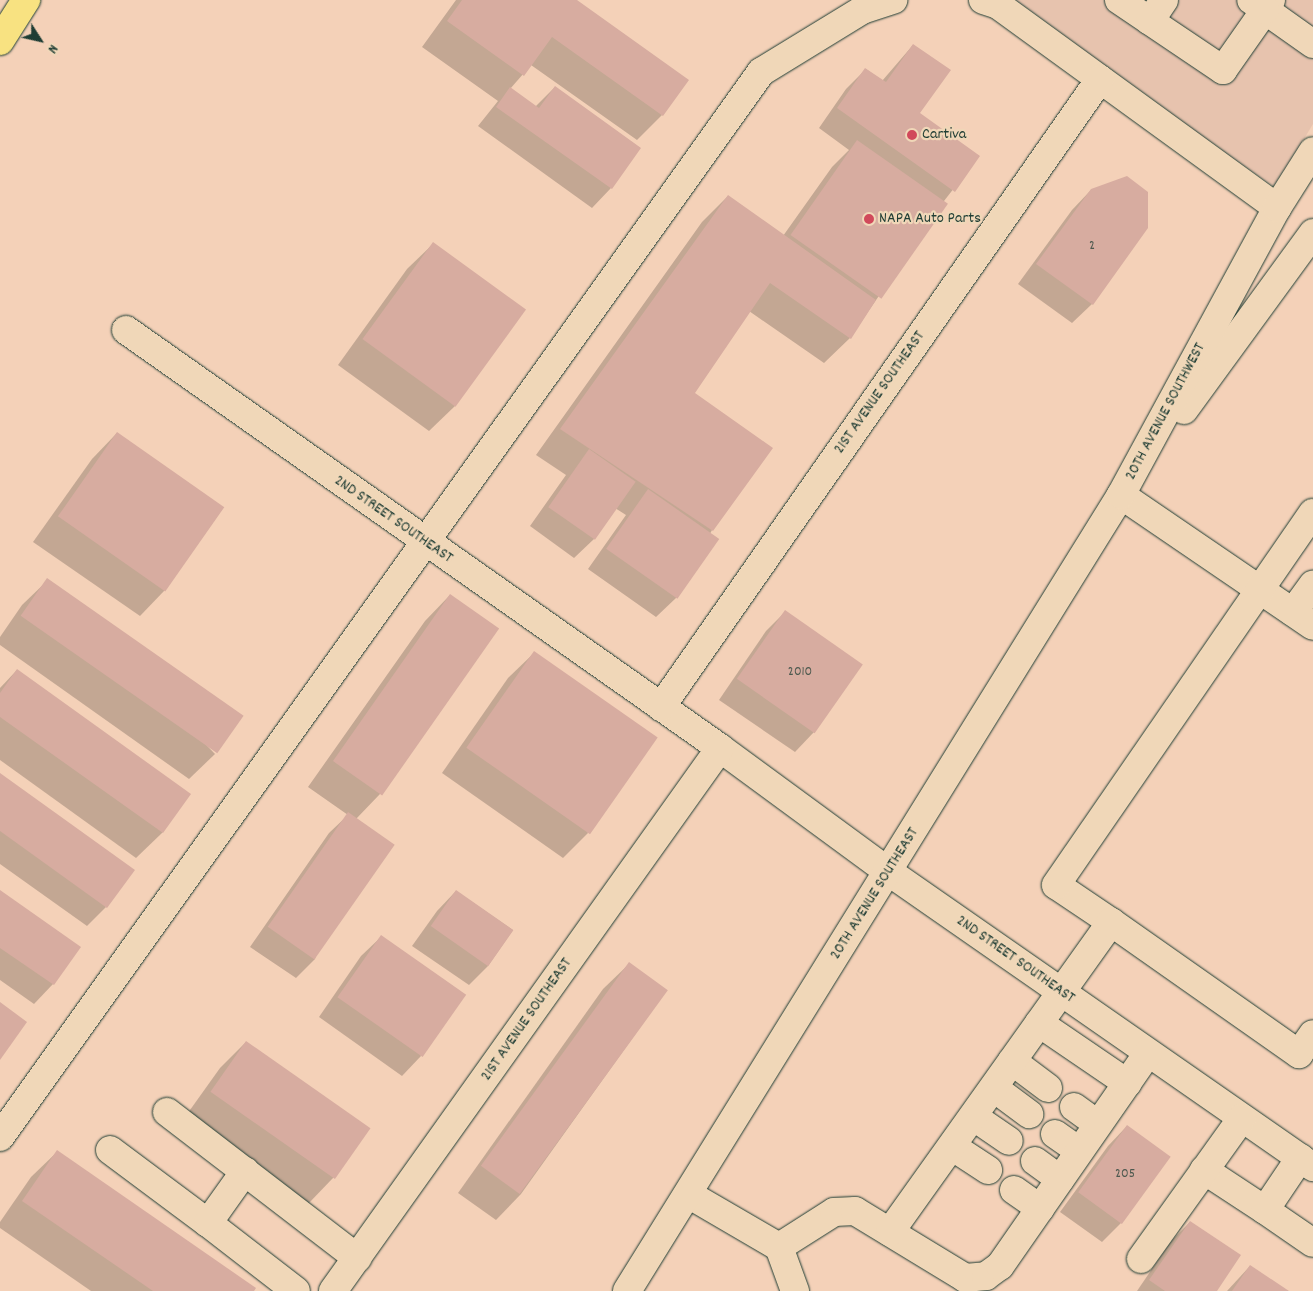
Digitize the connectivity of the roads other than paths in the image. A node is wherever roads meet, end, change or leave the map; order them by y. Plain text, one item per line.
1 (26, 0) edge
2 (893, 0) edge
3 (983, 0) edge
4 (1120, 0) edge
5 (1262, 3) edge
6 (1157, 10) edge
7 (0, 40) edge
8 (1313, 44) edge
9 (1100, 79) junction
10 (1313, 151) edge
11 (1277, 208) junction
12 (1313, 233) edge
13 (126, 330) dead end
14 (1121, 496) junction
15 (1313, 513) edge
16 (425, 544) junction
17 (1313, 584) edge
18 (1260, 591) junction
19 (1303, 619) edge
20 (661, 707) junction
21 (720, 748) junction
22 (889, 872) junction
23 (1110, 922) junction
24 (1060, 992) junction
25 (1040, 1023) junction
26 (1313, 1034) edge
27 (1148, 1053) junction
28 (1012, 1061) junction
29 (1127, 1083) junction
30 (994, 1088) junction
31 (1048, 1088) dead end
32 (1074, 1107) dead end
33 (167, 1112) dead end
34 (1029, 1114) dead end
35 (974, 1116) junction
36 (1242, 1118) junction
37 (1097, 1124) junction
38 (1054, 1134) dead end
39 (0, 1137) edge
40 (1009, 1141) dead end
41 (953, 1147) junction
42 (110, 1150) dead end
43 (1079, 1151) junction
44 (1035, 1161) dead end
45 (1307, 1163) edge
46 (988, 1170) dead end
47 (1204, 1170) junction
48 (245, 1171) junction
49 (1060, 1179) junction
50 (1014, 1190) dead end
51 (688, 1194) junction
52 (1040, 1208) junction
53 (1265, 1210) junction
54 (208, 1223) junction
55 (890, 1232) junction
56 (1313, 1243) edge
57 (779, 1247) junction
58 (357, 1258) junction
59 (1141, 1258) dead end
60 (296, 1291) edge
61 (333, 1291) edge
62 (627, 1291) edge
63 (796, 1291) edge

1 - 7 highway
2 - 16 street
3 - 9 street
4 - 6 street
5 - 6 street
5 - 8 street
9 - 11 street
9 - 20 street, 21ST AVENUE SOUTHEAST
10 - 11 street, 20TH AVENUE SOUTHWEST
11 - 14 street, 20TH AVENUE SOUTHWEST
12 - 14 street, 20TH AVENUE SOUTHWEST
13 - 16 street, 2ND STREET SOUTHEAST
14 - 18 street
14 - 22 street, 20TH AVENUE SOUTHEAST
15 - 18 street
16 - 20 street, 2ND STREET SOUTHEAST
16 - 39 street
17 - 19 street
18 - 19 street
18 - 23 street
20 - 21 street, 2ND STREET SOUTHEAST
21 - 22 street, 2ND STREET SOUTHEAST
21 - 58 street, 21ST AVENUE SOUTHEAST
22 - 24 street, 2ND STREET SOUTHEAST
22 - 51 street, 20TH AVENUE SOUTHEAST
23 - 24 street
23 - 26 street
24 - 25 street
24 - 27 street, 2ND STREET SOUTHEAST
25 - 28 street
25 - 29 street
27 - 29 street
27 - 36 street, 2ND STREET SOUTHEAST
28 - 30 street
28 - 31 street
29 - 37 street
30 - 34 street
30 - 35 street
32 - 37 street
33 - 48 street
35 - 40 street
35 - 41 street
36 - 45 street, 2ND STREET SOUTHEAST
36 - 47 street
37 - 43 street
38 - 43 street
41 - 46 street
41 - 55 street
42 - 54 street
43 - 49 street
44 - 49 street
45 - 53 street
47 - 53 street
47 - 59 street
48 - 54 street
48 - 58 street
49 - 52 street
50 - 52 street
51 - 57 street
51 - 62 street, 20TH AVENUE SOUTHEAST
52 - 55 street
53 - 56 street
54 - 60 street
55 - 57 street
57 - 63 street
58 - 61 street, 21ST AVENUE SOUTHEAST

